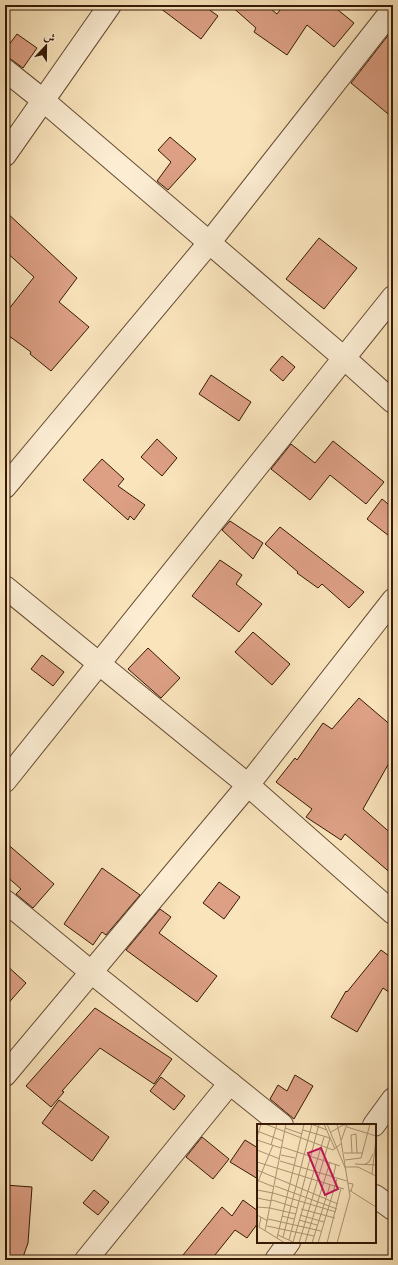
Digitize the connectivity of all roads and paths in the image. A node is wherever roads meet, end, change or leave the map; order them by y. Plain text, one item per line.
1 (110, 5) edge
2 (393, 9) edge
3 (5, 70) edge
4 (44, 101) junction
5 (5, 155) edge
6 (209, 243) junction
7 (393, 297) edge
8 (344, 358) junction
9 (393, 402) edge
10 (5, 487) edge
11 (5, 587) edge
12 (393, 600) edge
13 (100, 663) junction
14 (5, 781) edge
15 (248, 785) junction
16 (5, 901) edge
17 (393, 913) edge
18 (91, 972) junction
19 (5, 1075) edge
20 (230, 1083) junction
21 (393, 1099) edge
22 (281, 1124) edge
23 (375, 1124) edge
24 (376, 1197) edge
25 (393, 1209) edge
26 (288, 1243) edge
27 (86, 1260) edge
28 (276, 1260) edge

1 - 4 street
2 - 6 street
3 - 4 street
4 - 5 street
4 - 6 street
6 - 8 street
6 - 10 street
7 - 8 street
8 - 9 street
8 - 13 street
11 - 13 street
12 - 15 street
13 - 14 street
13 - 15 street
15 - 17 street
15 - 18 street
16 - 18 street
18 - 19 street
18 - 20 street
20 - 22 street
20 - 27 street
21 - 23 street
24 - 25 street
26 - 28 street

